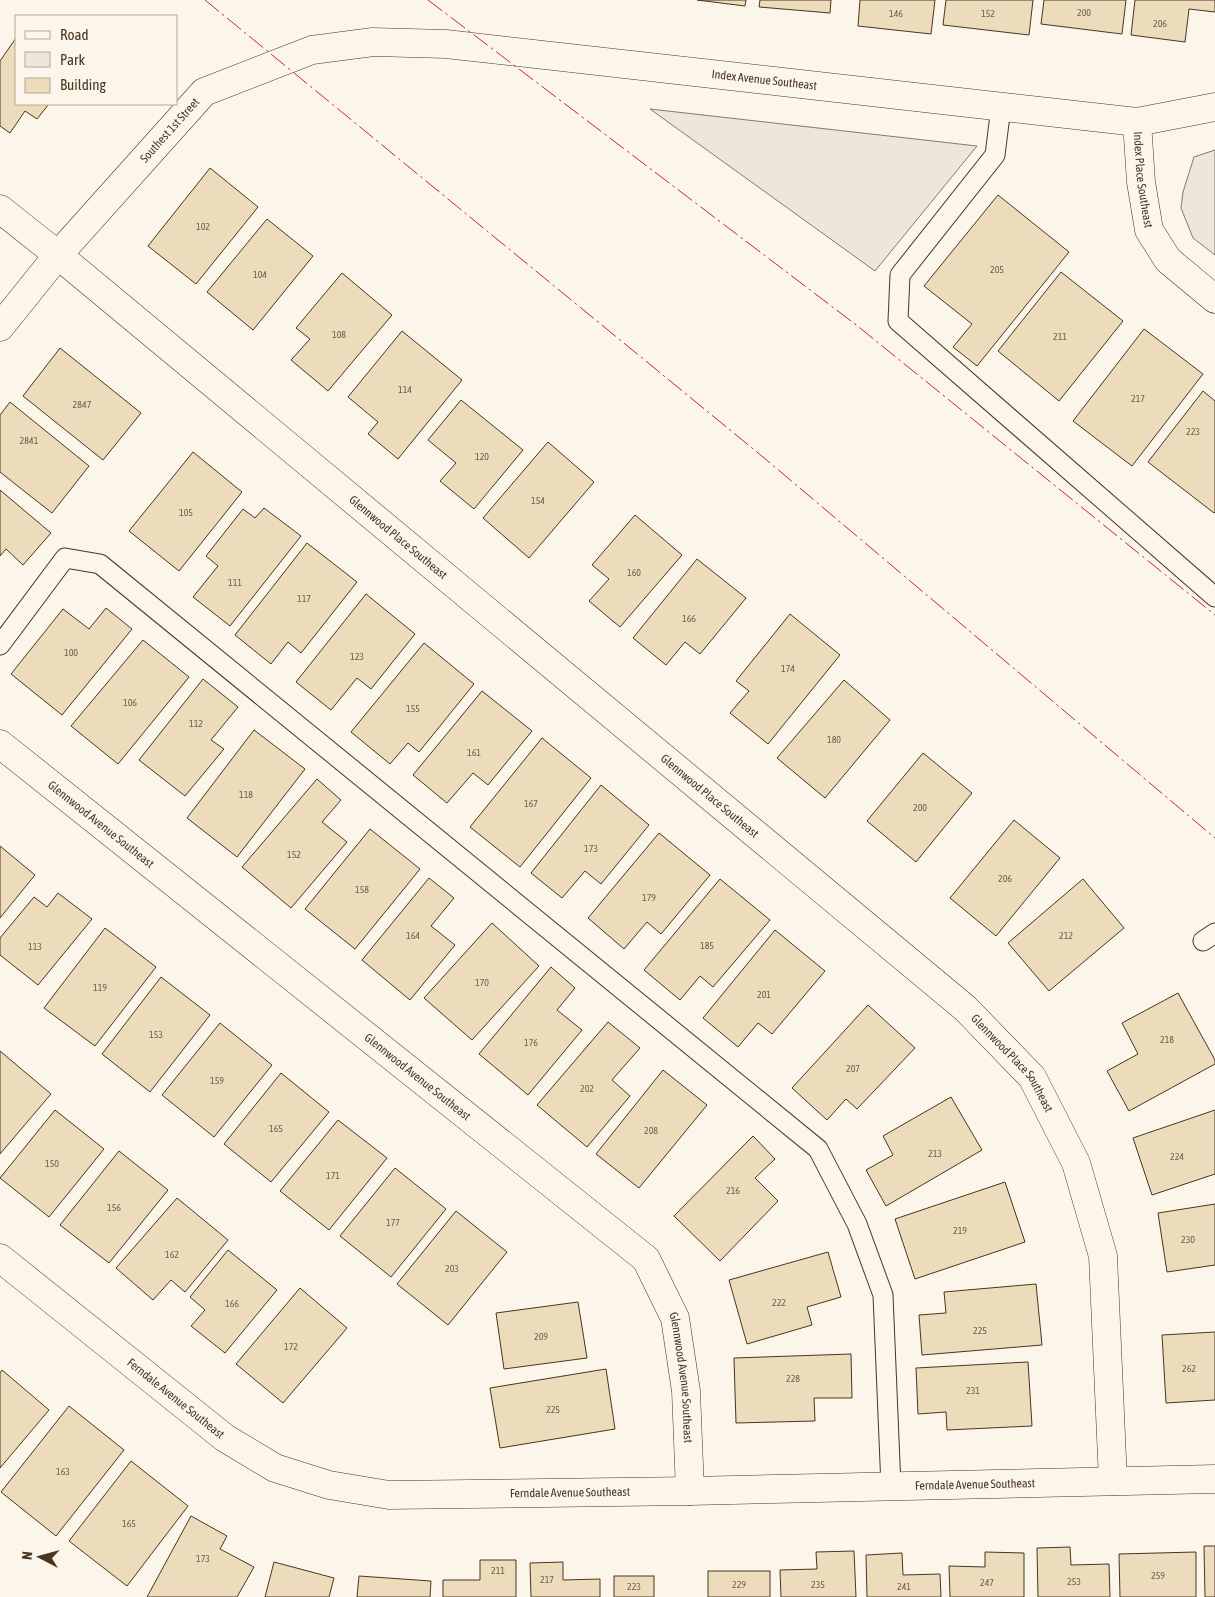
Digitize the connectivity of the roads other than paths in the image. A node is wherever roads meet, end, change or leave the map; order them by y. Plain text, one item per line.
1 (312, 50) joint
2 (1215, 106) edge
3 (1001, 107) junction
4 (1137, 122) junction
5 (0, 209) edge
6 (58, 255) junction
7 (1215, 299) edge
8 (0, 327) edge
9 (1215, 597) edge
10 (0, 645) edge
11 (0, 744) edge
12 (0, 1258) edge
13 (1215, 1479) edge
14 (1113, 1481) junction
15 (892, 1487) junction
16 (690, 1491) junction

1 - 3 street, Index Avenue Southeast
1 - 6 street, Southest 1st Street
2 - 4 street, Index Avenue Southeast
3 - 4 street, Index Avenue Southeast
3 - 9 lane
4 - 7 street, Index Place Southeast
5 - 6 street, Glennwood Place Southeast
6 - 8 street, Southest 1st Street
6 - 14 street, Glennwood Place Southeast
10 - 15 lane
11 - 16 street, Glennwood Avenue Southeast
12 - 16 street, Ferndale Avenue Southeast
13 - 14 street, Ferndale Avenue Southeast
14 - 15 street, Ferndale Avenue Southeast
15 - 16 street, Ferndale Avenue Southeast

